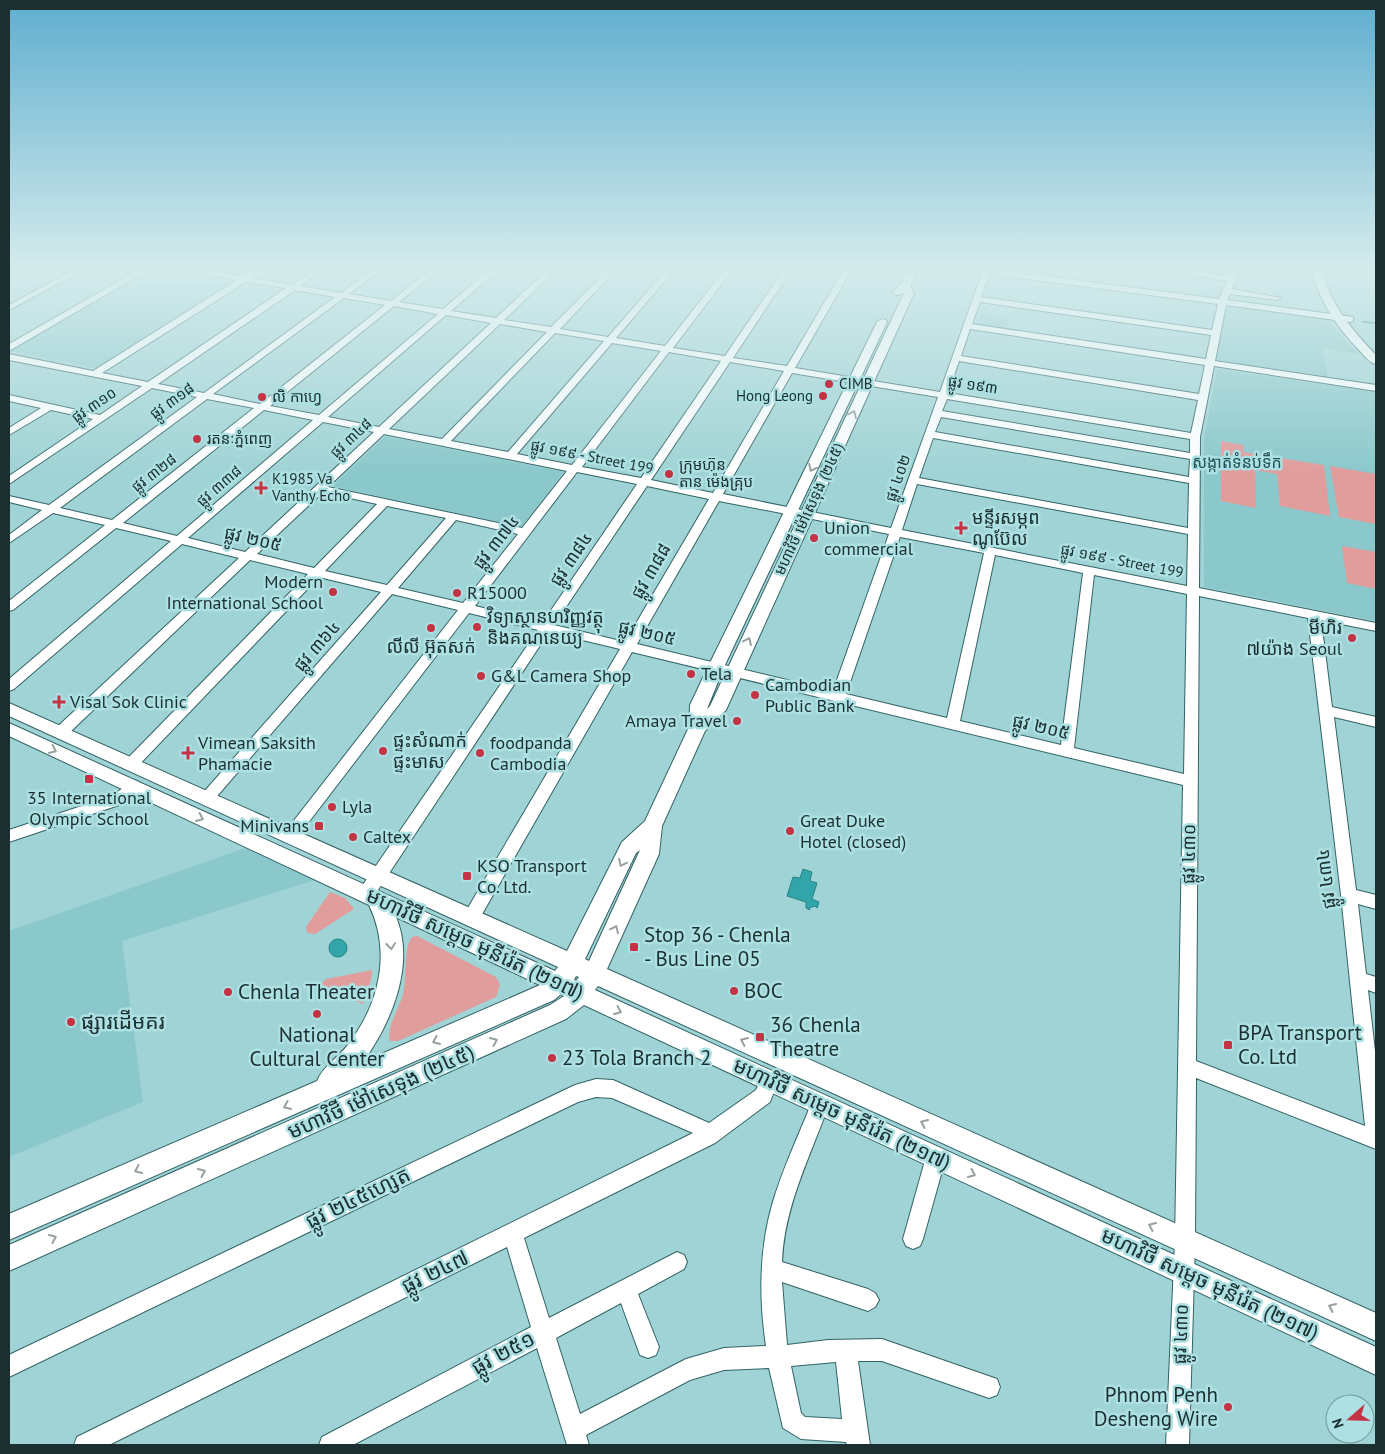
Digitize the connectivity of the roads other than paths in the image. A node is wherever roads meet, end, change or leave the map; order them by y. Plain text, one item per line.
1 (28, 337) edge
2 (153, 337) edge
3 (220, 337) edge
4 (285, 337) edge
5 (351, 337) edge
6 (415, 337) edge
7 (480, 337) edge
8 (547, 337) edge
9 (592, 337) edge
10 (613, 337) edge
11 (676, 337) edge
12 (743, 337) edge
13 (808, 337) edge
14 (885, 337) edge
15 (964, 337) edge
16 (1037, 337) edge
17 (1215, 337) edge
18 (1353, 337) edge
19 (1363, 337) edge
20 (610, 340) junction
21 (9, 348) edge
22 (667, 349) junction
23 (1376, 349) edge
24 (9, 357) edge
25 (956, 358) junction
26 (728, 359) junction
27 (1376, 361) edge
28 (1210, 364) junction
29 (789, 369) junction
30 (94, 374) junction
31 (861, 381) junction
32 (150, 385) junction
33 (1376, 388) edge
34 (944, 394) junction
35 (205, 396) junction
36 (9, 398) edge
37 (1202, 398) junction
38 (49, 407) junction
39 (262, 407) junction
40 (937, 413) junction
41 (101, 418) junction
42 (320, 418) junction
43 (380, 430) junction
44 (9, 432) edge
45 (930, 434) junction
46 (1195, 436) junction
47 (444, 443) junction
48 (510, 456) junction
49 (1194, 458) junction
50 (575, 469) junction
51 (914, 480) junction
52 (9, 481) edge
53 (1194, 481) junction
54 (644, 482) junction
55 (319, 488) junction
56 (715, 496) junction
57 (9, 499) edge
58 (385, 502) junction
59 (51, 509) junction
60 (791, 511) junction
61 (806, 514) junction
62 (454, 516) junction
63 (114, 524) junction
64 (526, 532) junction
65 (895, 532) junction
66 (1193, 532) junction
67 (180, 539) junction
68 (9, 540) edge
69 (990, 550) junction
70 (247, 556) junction
71 (1089, 570) junction
72 (317, 572) junction
73 (390, 590) junction
74 (1192, 590) junction
75 (9, 607) edge
76 (467, 608) junction
77 (1314, 614) junction
78 (547, 627) junction
79 (1376, 627) edge
80 (628, 646) junction
81 (716, 667) junction
82 (734, 672) junction
83 (9, 686) edge
84 (838, 696) junction
85 (9, 709) edge
86 (1326, 710) junction
87 (1376, 722) edge
88 (953, 724) junction
89 (698, 727) junction
90 (9, 729) edge
91 (61, 732) junction
92 (1067, 751) junction
93 (133, 775) junction
94 (1190, 781) junction
95 (207, 798) junction
96 (652, 826) junction
97 (9, 836) edge
98 (290, 836) junction
99 (374, 890) junction
100 (1349, 894) junction
101 (1376, 902) edge
102 (471, 918) junction
103 (572, 964) junction
104 (594, 974) junction
105 (1358, 979) junction
106 (558, 983) junction
107 (1376, 984) edge
108 (581, 994) junction
109 (1187, 1066) junction
110 (769, 1081) junction
111 (317, 1094) junction
112 (820, 1104) junction
113 (708, 1136) junction
114 (1376, 1140) edge
115 (936, 1157) junction
116 (9, 1227) edge
117 (513, 1234) junction
118 (913, 1239) dead end
119 (1185, 1241) junction
120 (9, 1258) edge
121 (677, 1262) dead end
122 (773, 1269) junction
123 (1183, 1272) junction
124 (626, 1289) junction
125 (868, 1300) dead end
126 (1376, 1327) edge
127 (543, 1331) junction
128 (648, 1347) dead end
129 (846, 1351) junction
130 (776, 1358) junction
131 (1376, 1361) edge
132 (9, 1366) edge
133 (989, 1387) dead end
134 (576, 1437) edge
135 (857, 1440) edge
136 (86, 1445) edge
137 (330, 1445) edge
138 (1178, 1445) edge

1 - 21 street
2 - 30 street
3 - 32 street, ផ្លូវ ៣១០
4 - 35 street, ផ្លូវ ៣១៨
5 - 39 street, ផ្លូវ ៣២៨
6 - 42 street, ផ្លូវ ៣៣៨
7 - 43 street, ផ្លូវ ៣៤៨
8 - 47 street
9 - 20 street, ផ្លូវ ១៩៣
10 - 20 street
11 - 22 street, ផ្លូវ ៣៧៤
12 - 26 street, ផ្លូវ ៣៨៤
13 - 29 street, ផ្លូវ ៣៨៨
14 - 31 main road, មហាវិថី ម៉ៅសេទុង (២៤៥)
15 - 25 street, ផ្លូវ ៤០២
16 - 28 street
17 - 28 street, ផ្លូវ ៤៣០
18 - 27 main road
19 - 23 main road
20 - 22 street, ផ្លូវ ១៩៣
20 - 48 street
22 - 26 street, ផ្លូវ ១៩៣
22 - 50 street, ផ្លូវ ៣៧៤
24 - 30 street, ផ្លូវ ១៩៩ - Street 199
25 - 34 street, ផ្លូវ ៤០២
25 - 37 street
26 - 29 street, ផ្លូវ ១៩៣
26 - 54 street, ផ្លូវ ៣៨៤
28 - 33 street
28 - 37 street, ផ្លូវ ៤៣០
29 - 31 street, ផ្លូវ ១៩៣
29 - 56 street, ផ្លូវ ៣៨៨
30 - 32 street, ផ្លូវ ១៩៩ - Street 199
31 - 34 street, ផ្លូវ ១៩៣
31 -> 60 main road, មហាវិថី ម៉ៅសេទុង (២៤៥)
61 -> 31 main road, មហាវិថី ម៉ៅសេទុង (២៤៥)
32 - 35 street, ផ្លូវ ១៩៩ - Street 199
32 - 41 street, ផ្លូវ ៣១០
34 - 40 street, ផ្លូវ ៤០២
34 - 46 street, ផ្លូវ ១៩៣
35 - 39 street, ផ្លូវ ១៩៩ - Street 199
35 - 59 street, ផ្លូវ ៣១៨
36 - 38 street
37 - 46 street, ផ្លូវ ៤៣០
38 - 41 street
38 - 44 street
39 - 42 street, ផ្លូវ ១៩៩ - Street 199
39 - 63 street, ផ្លូវ ៣២៨
40 - 45 street, ផ្លូវ ៤០២
40 - 49 street
41 - 52 street, ផ្លូវ ៣១០
42 - 43 street, ផ្លូវ ១៩៩ - Street 199
42 - 67 street, ផ្លូវ ៣៣៨
43 - 47 street, ផ្លូវ ១៩៩ - Street 199
43 - 55 street, ផ្លូវ ៣៤៨
45 - 51 street, ផ្លូវ ៤០២
45 - 53 street
46 - 49 street, ផ្លូវ ៤៣០
47 - 48 street, ផ្លូវ ១៩៩ - Street 199
48 - 50 street, ផ្លូវ ១៩៩ - Street 199
49 - 53 street, ផ្លូវ ៤៣០
50 - 54 street, ផ្លូវ ១៩៩ - Street 199
50 - 64 street, ផ្លូវ ៣៧៤
51 - 65 street, ផ្លូវ ៤០២
51 - 66 street
53 - 66 street, ផ្លូវ ៤៣០
54 - 56 street, ផ្លូវ ១៩៩ - Street 199
54 - 78 street, ផ្លូវ ៣៨៤
55 - 58 street
55 - 70 street, ផ្លូវ ៣៤៨
56 - 60 street, ផ្លូវ ១៩៩ - Street 199
56 - 80 street, ផ្លូវ ៣៨៨
57 - 59 street, ផ្លូវ ២០៥
58 - 62 street
58 - 72 street
59 - 63 street, ផ្លូវ ២០៥
59 - 68 street, ផ្លូវ ៣១៨
60 - 61 street, ផ្លូវ ១៩៩ - Street 199
60 - 81 main road, មហាវិថី ម៉ៅសេទុង (២៤៥)
61 - 65 street, ផ្លូវ ១៩៩ - Street 199
82 -> 61 main road, មហាវិថី ម៉ៅសេទុង (២៤៥)
62 - 64 street
62 - 73 street, ផ្លូវ ៣៦៤
63 - 67 street, ផ្លូវ ២០៥
63 - 75 street, ផ្លូវ ៣២៨
64 - 76 street, ផ្លូវ ៣៧៤
65 - 69 street, ផ្លូវ ១៩៩ - Street 199
65 - 84 street, ផ្លូវ ៤០២
66 - 74 street, ផ្លូវ ៤៣០
67 - 70 street, ផ្លូវ ២០៥
67 - 83 street, ផ្លូវ ៣៣៨
69 - 71 street, ផ្លូវ ១៩៩ - Street 199
69 - 88 street
70 - 72 street, ផ្លូវ ២០៥
70 - 91 street, ផ្លូវ ៣៤៨
71 - 74 street, ផ្លូវ ១៩៩ - Street 199
71 - 92 street
72 - 73 street, ផ្លូវ ២០៥
72 - 93 street
73 - 76 street, ផ្លូវ ២០៥
73 - 95 street, ផ្លូវ ៣៦៤
74 - 77 street, ផ្លូវ ១៩៩ - Street 199
74 - 94 street, ផ្លូវ ៤៣០
76 - 78 street, ផ្លូវ ២០៥
76 - 98 street, ផ្លូវ ៣៧៤
77 - 79 street, ផ្លូវ ១៩៩ - Street 199
77 - 86 street, ផ្លូវ ៤៣៤
78 - 80 street, ផ្លូវ ២០៥
78 - 99 street, ផ្លូវ ៣៨៤
80 - 81 street, ផ្លូវ ២០៥
80 - 102 street, ផ្លូវ ៣៨៨
81 - 82 street, ផ្លូវ ២០៥
81 - 89 main road, មហាវិថី ម៉ៅសេទុង (២៤៥)
82 - 84 street, ផ្លូវ ២០៥
82 - 89 main road, មហាវិថី ម៉ៅសេទុង (២៤៥)
84 - 88 street, ផ្លូវ ២០៥
85 - 91 main road, មហាវិថី សម្តេច មុនីរ៉េត (២១៧)
86 - 87 street
86 - 100 street, ផ្លូវ ៤៣៤
88 - 92 street, ផ្លូវ ២០៥
89 - 96 main road, មហាវិថី ម៉ៅសេទុង (២៤៥)
90 -> 93 main road, មហាវិថី សម្តេច មុនីរ៉េត (២១៧)
91 - 93 main road, មហាវិថី សម្តេច មុនីរ៉េត (២១៧)
92 - 94 street, ផ្លូវ ២០៥
93 - 95 main road, មហាវិថី សម្តេច មុនីរ៉េត (២១៧)
93 - 97 street
93 -> 99 main road, មហាវិថី សម្តេច មុនីរ៉េត (២១៧)
94 - 109 street, ផ្លូវ ៤៣០
95 - 98 main road, មហាវិថី សម្តេច មុនីរ៉េត (២១៧)
96 -> 103 main road, មហាវិថី ម៉ៅសេទុង (២៤៥)
104 -> 96 main road, មហាវិថី ម៉ៅសេទុង (២៤៥)
98 - 99 main road, មហាវិថី សម្តេច មុនីរ៉េត (២១៧)
99 - 102 main road, មហាវិថី សម្តេច មុនីរ៉េត (២១៧)
99 - 106 main road, មហាវិថី សម្តេច មុនីរ៉េត (២១៧)
99 -> 111 main road
100 - 101 street
100 - 105 street, ផ្លូវ ៤៣៤
102 - 103 main road, មហាវិថី សម្តេច មុនីរ៉េត (២១៧)
103 - 104 main road, មហាវិថី សម្តេច មុនីរ៉េត (២១៧)
103 - 106 main road, មហាវិថី ម៉ៅសេទុង (២៤៥)
104 - 108 main road, មហាវិថី ម៉ៅសេទុង (២៤៥)
119 -> 104 main road, មហាវិថី សម្តេច មុនីរ៉េត (២១៧)
105 - 107 street
105 - 114 street, ផ្លូវ ៤៣៤
106 - 108 main road, មហាវិថី សម្តេច មុនីរ៉េត (២១៧)
106 -> 111 main road, មហាវិថី ម៉ៅសេទុង (២៤៥)
108 -> 110 main road, មហាវិថី សម្តេច មុនីរ៉េត (២១៧)
120 -> 108 main road, មហាវិថី ម៉ៅសេទុង (២៤៥)
109 - 114 street
109 - 119 street, ផ្លូវ ៤៣០
110 - 112 main road, មហាវិថី សម្តេច មុនីរ៉េត (២១៧)
110 - 113 street, ផ្លូវ ២៤៧
111 -> 116 main road, មហាវិថី ម៉ៅសេទុង (២៤៥)
112 - 115 main road, មហាវិថី សម្តេច មុនីរ៉េត (២១៧)
112 - 122 street
113 - 117 street, ផ្លូវ ២៤៧
113 - 132 street, ផ្លូវ ២៤៥ហ្សេត
115 - 118 street
115 -> 123 main road, មហាវិថី សម្តេច មុនីរ៉េត (២១៧)
117 - 127 street
117 - 136 street, ផ្លូវ ២៤៧
119 - 123 street, ផ្លូវ ៤៣០
126 -> 119 main road, មហាវិថី សម្តេច មុនីរ៉េត (២១៧)
121 - 124 street, ផ្លូវ ២៥១
122 - 125 street
122 - 130 street
123 - 131 main road, មហាវិថី សម្តេច មុនីរ៉េត (២១៧)
123 - 138 street, ផ្លូវ ៤៣០
124 - 127 street, ផ្លូវ ២៥១
124 - 128 street
127 - 134 street
127 - 137 street, ផ្លូវ ២៥១
129 - 130 street
129 - 133 street
129 - 135 street
130 - 134 street
130 - 135 street

